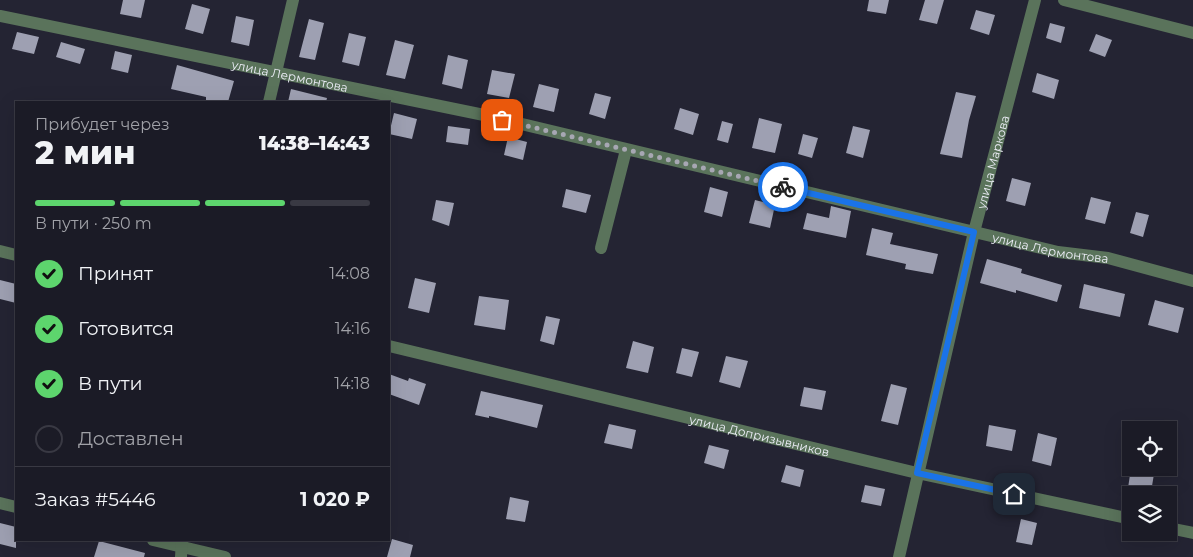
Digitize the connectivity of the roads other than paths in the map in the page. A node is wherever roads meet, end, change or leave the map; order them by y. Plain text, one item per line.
1 (293, 0) edge
2 (1035, 0) edge
3 (1064, 0) edge
4 (0, 16) edge
5 (1193, 33) edge
6 (276, 72) junction
7 (269, 101) edge
8 (626, 150) junction
9 (974, 232) junction
10 (601, 248) dead end
11 (0, 251) edge
12 (15, 255) edge
13 (1193, 281) edge
14 (390, 346) edge
15 (917, 473) junction
16 (0, 503) edge
17 (15, 507) edge
18 (1122, 517) edge
19 (1177, 530) edge
20 (1193, 533) edge
21 (156, 541) edge
22 (182, 548) edge
23 (225, 557) edge
24 (899, 557) edge

1 - 6 street
2 - 9 street, улица Маркова
3 - 5 street
4 - 6 street, улица Лермонтова
6 - 7 street
6 - 8 street, улица Лермонтова
8 - 9 street, улица Лермонтова
8 - 10 street
9 - 13 street, улица Лермонтова
9 - 15 street, улица Маркова
11 - 12 street
14 - 15 street, улица Допризывников
15 - 18 street, улица Допризывников
15 - 24 street, улица Маркова
16 - 17 street
19 - 20 street
21 - 22 street
22 - 23 street

